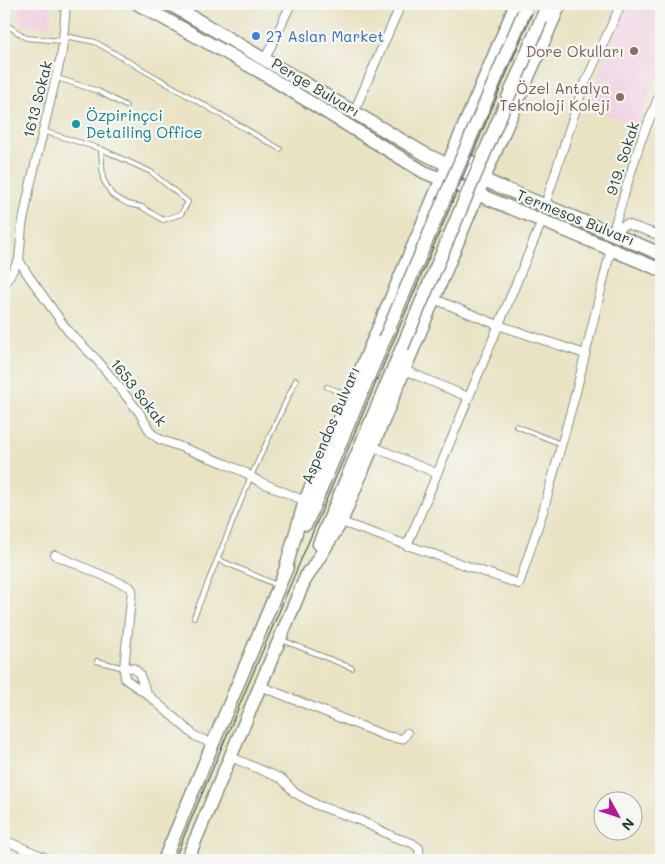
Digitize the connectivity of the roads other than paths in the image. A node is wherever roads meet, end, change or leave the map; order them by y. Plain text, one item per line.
1 (66, 4) edge
2 (138, 4) edge
3 (170, 4) edge
4 (291, 4) edge
5 (401, 4) edge
6 (548, 4) edge
7 (560, 4) edge
8 (621, 4) edge
9 (523, 7) edge
10 (4, 23) edge
11 (62, 41) junction
12 (265, 59) junction
13 (57, 78) junction
14 (661, 91) edge
15 (126, 106) dead end
16 (354, 112) junction
17 (43, 130) junction
18 (458, 141) junction
19 (101, 149) junction
20 (280, 149) dead end
21 (492, 159) junction
22 (448, 165) junction
23 (442, 180) junction
24 (484, 180) junction
25 (478, 194) junction
26 (432, 202) junction
27 (545, 205) junction
28 (470, 214) junction
29 (542, 221) junction
30 (612, 234) junction
31 (661, 236) edge
32 (611, 249) junction
33 (661, 254) edge
34 (19, 260) junction
35 (661, 270) edge
36 (5, 280) edge
37 (434, 299) junction
38 (498, 325) junction
39 (585, 354) junction
40 (404, 370) junction
41 (296, 380) dead end
42 (327, 387) dead end
43 (350, 396) junction
44 (468, 397) junction
45 (516, 426) dead end
46 (561, 444) junction
47 (372, 446) junction
48 (436, 473) junction
49 (251, 476) junction
50 (305, 501) junction
51 (340, 522) junction
52 (407, 546) junction
53 (55, 555) dead end
54 (217, 559) junction
55 (282, 580) junction
56 (305, 580) junction
57 (194, 617) dead end
58 (280, 639) junction
59 (97, 661) dead end
60 (124, 668) junction
61 (352, 668) dead end
62 (260, 686) junction
63 (147, 694) junction
64 (407, 733) dead end
65 (213, 744) junction
66 (231, 757) junction
67 (4, 840) edge
68 (51, 860) edge
69 (164, 860) edge
70 (187, 860) edge
71 (420, 860) edge

1 - 11 street, 1613 Sokak
2 - 23 main road, Perge Bulvarı
3 - 12 main road, Perge Bulvarı
4 - 12 street
5 - 16 street
6 - 56 main road, bridge
7 - 21 main road
8 - 27 street
9 - 18 main road
9 - 55 main road, Aspendos Bulvarı, bridge
10 - 11 lane
11 - 13 street, 1613 Sokak
11 - 20 lane
12 - 16 main road, Perge Bulvarı
13 - 15 lane
13 - 17 street, 1613 Sokak
14 - 30 street, 919. Sokak
16 - 22 main road, Perge Bulvarı
17 - 19 lane
17 - 34 street, 1613 Sokak
18 - 21 main road
18 - 22 main road
19 - 19 lane
21 - 24 main road
22 - 23 main road
22 - 24 main road, Perge Bulvarı
23 - 25 main road, Perge Bulvarı
23 - 26 main road
24 - 25 main road
24 - 27 main road, Termesos Bulvarı
25 - 28 main road
25 - 29 main road, Termesos Bulvarı
26 - 28 main road
26 - 43 main road
27 - 30 main road, Termesos Bulvarı
28 - 37 main road
29 - 32 main road, Termesos Bulvarı
29 - 38 street
30 - 31 street
30 - 33 main road, Termesos Bulvarı
32 - 35 main road, Termesos Bulvarı
32 - 39 street
34 - 36 street, 1613 Sokak
34 - 49 street, 1653 Sokak
37 - 38 street
37 - 40 main road
38 - 39 street
38 - 44 street
39 - 46 street
40 - 44 street
40 - 47 main road
41 - 49 lane
42 - 43 lane
43 - 50 main road
44 - 48 street
45 - 46 lane
46 - 52 street
47 - 48 street
47 - 51 main road
48 - 52 street
49 - 50 street, 1653 Sokak
49 - 54 lane
50 - 55 main road
51 - 52 street
51 - 56 main road
53 - 60 street
54 - 55 lane
54 - 57 lane
55 - 65 main road, Aspendos Bulvarı
56 - 58 main road
58 - 61 lane
58 - 62 main road
59 - 60 lane
60 - 63 street
60 - 63 street
62 - 64 street
62 - 66 main road
63 - 65 street
65 - 69 main road, Aspendos Bulvarı
66 - 70 main road
66 - 71 street
67 - 68 street

